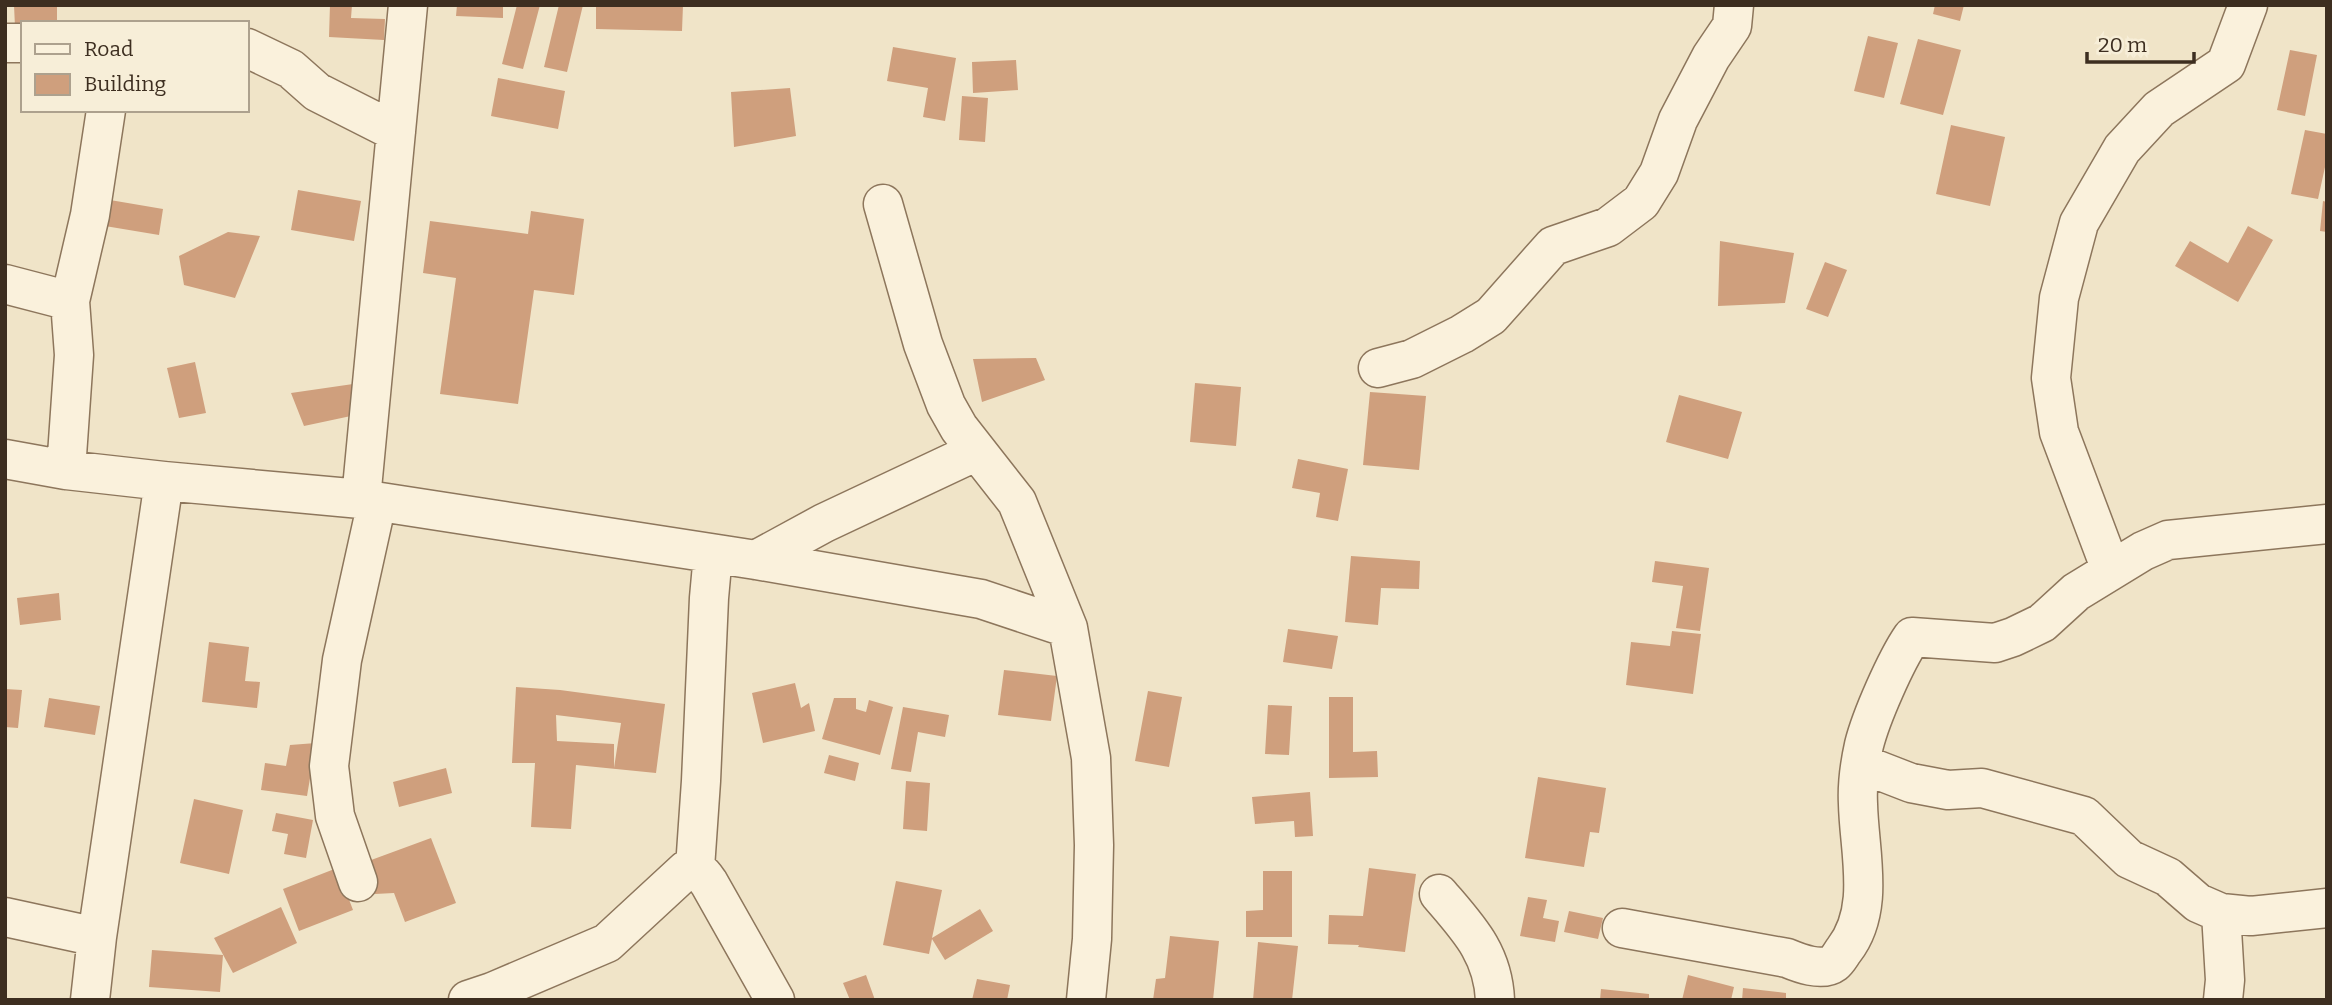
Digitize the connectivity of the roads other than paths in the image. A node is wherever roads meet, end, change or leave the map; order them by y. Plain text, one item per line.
1 (408, 5) edge
2 (1734, 5) edge
3 (2248, 5) edge
4 (248, 48) edge
5 (106, 112) edge
6 (396, 132) junction
7 (883, 204) dead end
8 (5, 284) edge
9 (70, 301) junction
10 (1378, 368) dead end
11 (977, 451) junction
12 (5, 459) edge
13 (66, 470) junction
14 (164, 481) junction
15 (369, 500) junction
16 (2327, 524) edge
17 (713, 554) junction
18 (756, 560) junction
19 (2111, 570) junction
20 (1068, 628) junction
21 (1862, 764) junction
22 (695, 869) junction
23 (358, 882) dead end
24 (1439, 894) dead end
25 (2327, 908) edge
26 (2221, 913) junction
27 (5, 917) edge
28 (1622, 928) dead end
29 (97, 937) junction
30 (90, 1000) edge
31 (468, 1000) edge
32 (775, 1000) edge
33 (1086, 1000) edge
34 (1495, 1000) edge
35 (2222, 1000) edge

1 - 6 street
2 - 10 street
3 - 19 street
4 - 6 street
5 - 9 street
6 - 15 street
7 - 11 street
8 - 9 street
9 - 13 street
11 - 18 street
11 - 20 street
12 - 13 street
13 - 14 street
14 - 15 street
14 - 29 street
15 - 17 street
15 - 23 street
16 - 19 street
17 - 18 street
17 - 22 street
18 - 20 street
19 - 21 street
20 - 33 street
21 - 26 street
21 - 28 street
22 - 31 street
22 - 32 street
24 - 34 street
25 - 26 street
26 - 35 street
27 - 29 street
29 - 30 street

